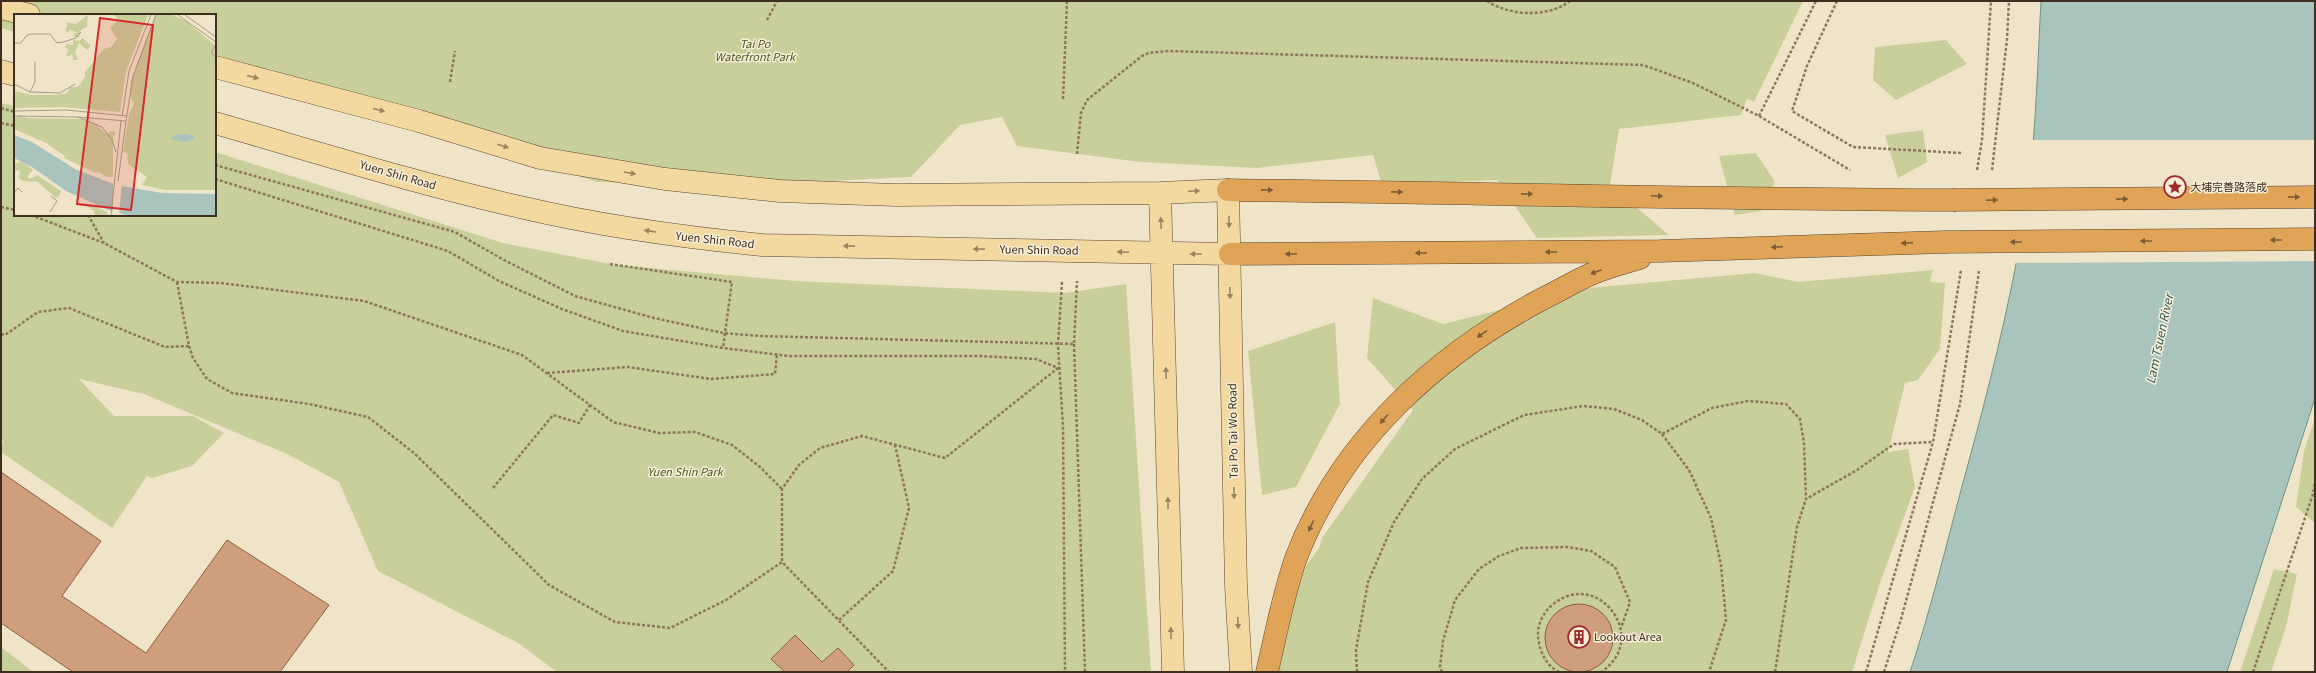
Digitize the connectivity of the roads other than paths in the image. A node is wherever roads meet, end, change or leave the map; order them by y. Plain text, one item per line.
1 (1, 8) edge
2 (25, 14) edge
3 (216, 67) edge
4 (1, 71) edge
5 (14, 75) edge
6 (216, 123) edge
7 (1228, 190) junction
8 (1160, 193) junction
9 (2315, 197) edge
10 (2315, 239) edge
11 (1660, 251) junction
12 (1162, 254) junction
13 (1230, 254) junction
14 (1173, 672) edge
15 (1241, 672) edge
16 (1267, 672) edge

1 - 2 main road
3 -> 8 main road
4 - 5 main road
12 -> 6 main road, Yuen Shin Road
8 -> 7 main road
7 -> 9 highway, bridge
7 -> 13 main road, Tai Po Tai Wo Road
12 -> 8 main road
10 -> 11 highway, bridge
11 -> 13 highway
11 -> 16 highway
13 -> 12 main road, Yuen Shin Road
14 -> 12 main road
13 -> 15 main road, Tai Po Tai Wo Road

